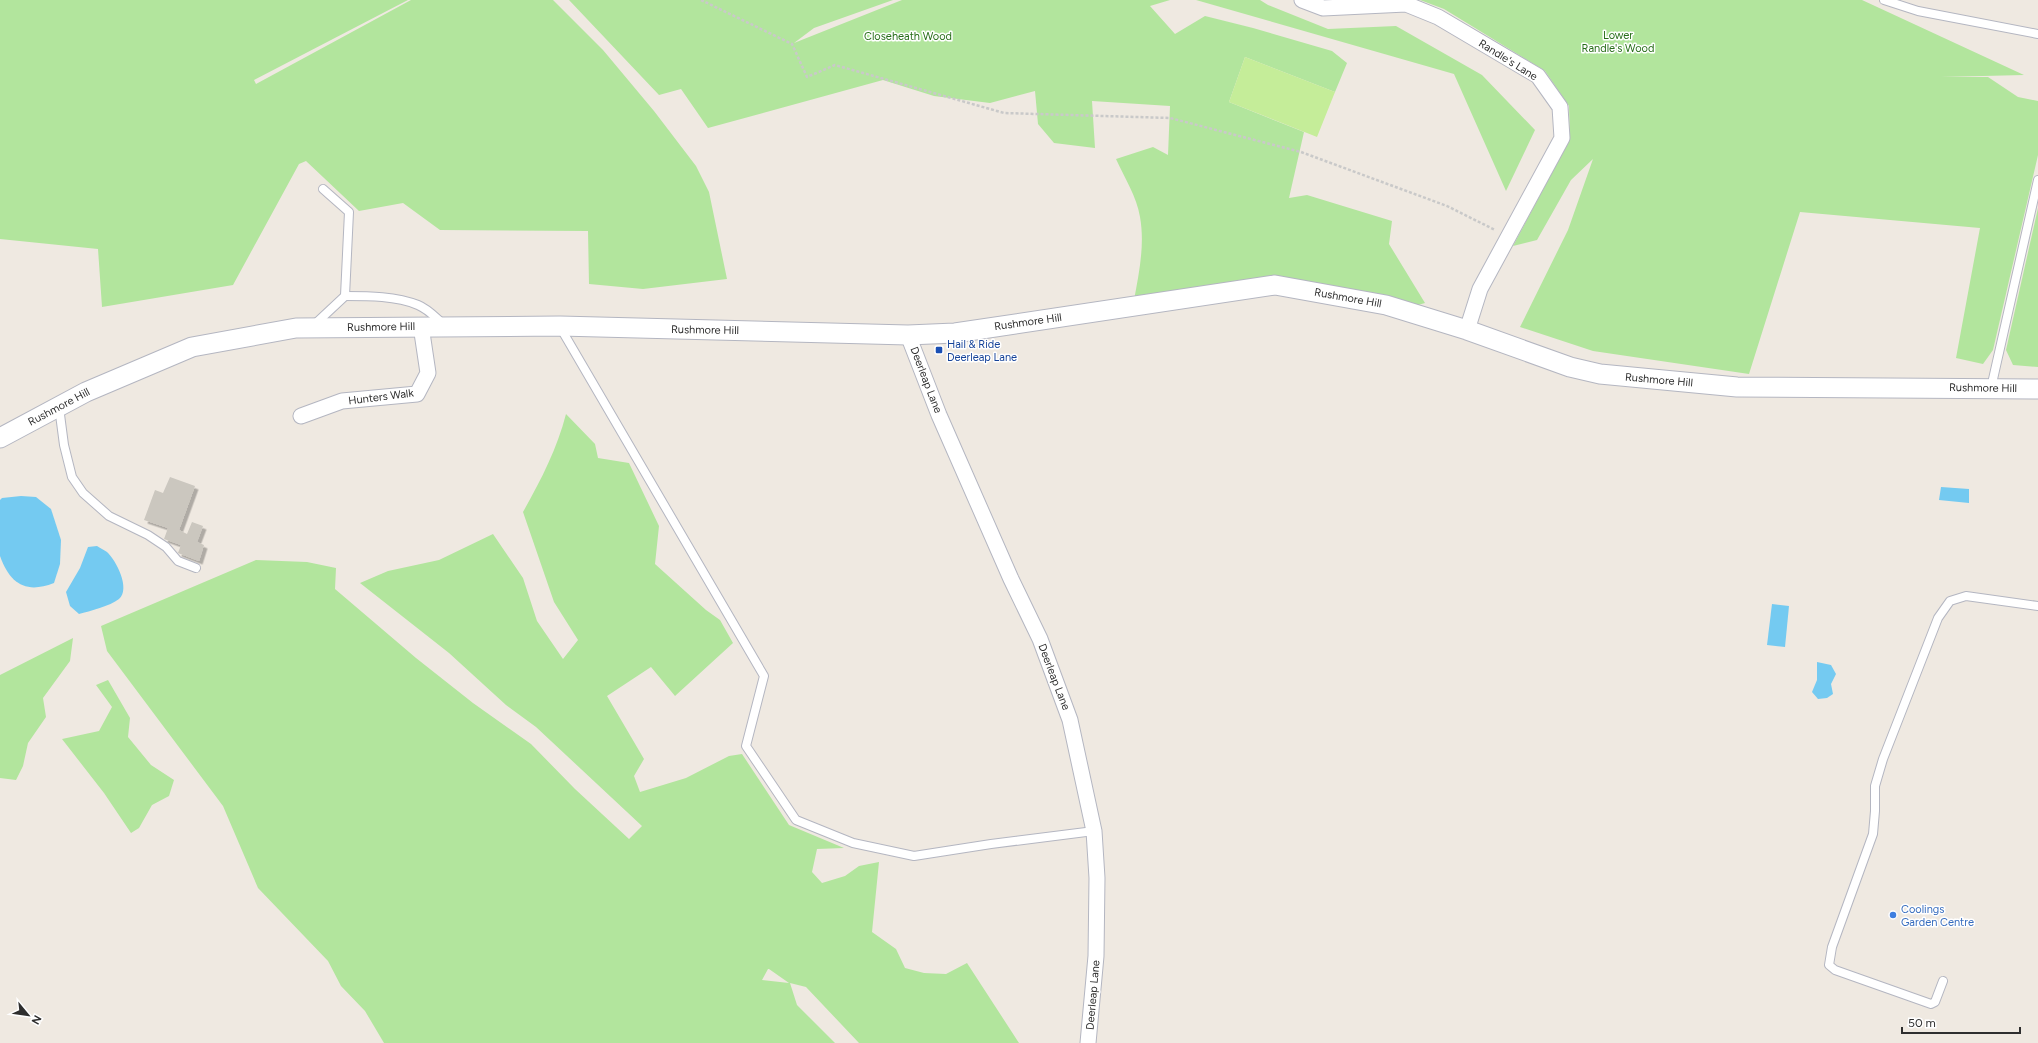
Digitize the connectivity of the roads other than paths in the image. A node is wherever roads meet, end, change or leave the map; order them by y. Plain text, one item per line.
1 (1302, 0) edge
2 (1884, 0) edge
3 (2038, 34) edge
4 (2038, 180) edge
5 (323, 189) dead end
6 (345, 296) junction
7 (421, 326) junction
8 (445, 326) junction
9 (560, 326) junction
10 (311, 328) junction
11 (1467, 330) junction
12 (908, 335) junction
13 (1991, 388) junction
14 (2038, 389) edge
15 (59, 406) junction
16 (301, 416) dead end
17 (0, 438) edge
18 (196, 568) dead end
19 (2038, 606) edge
20 (1094, 831) junction
21 (1943, 982) dead end
22 (1088, 1043) edge

1 - 11 street, Randle's Lane
2 - 3 lane
4 - 13 lane
5 - 6 lane
6 - 8 lane
6 - 10 lane
7 - 8 street, Rushmore Hill
7 - 10 street, Rushmore Hill
7 - 16 street, Hunters Walk
8 - 9 street, Rushmore Hill
9 - 12 street, Rushmore Hill
9 - 20 lane
10 - 15 street, Rushmore Hill
11 - 12 street, Rushmore Hill
11 - 13 street, Rushmore Hill
12 - 20 street, Deerleap Lane
13 - 14 street, Rushmore Hill
15 - 17 street, Rushmore Hill
15 - 18 lane
19 - 21 lane
20 - 22 street, Deerleap Lane

